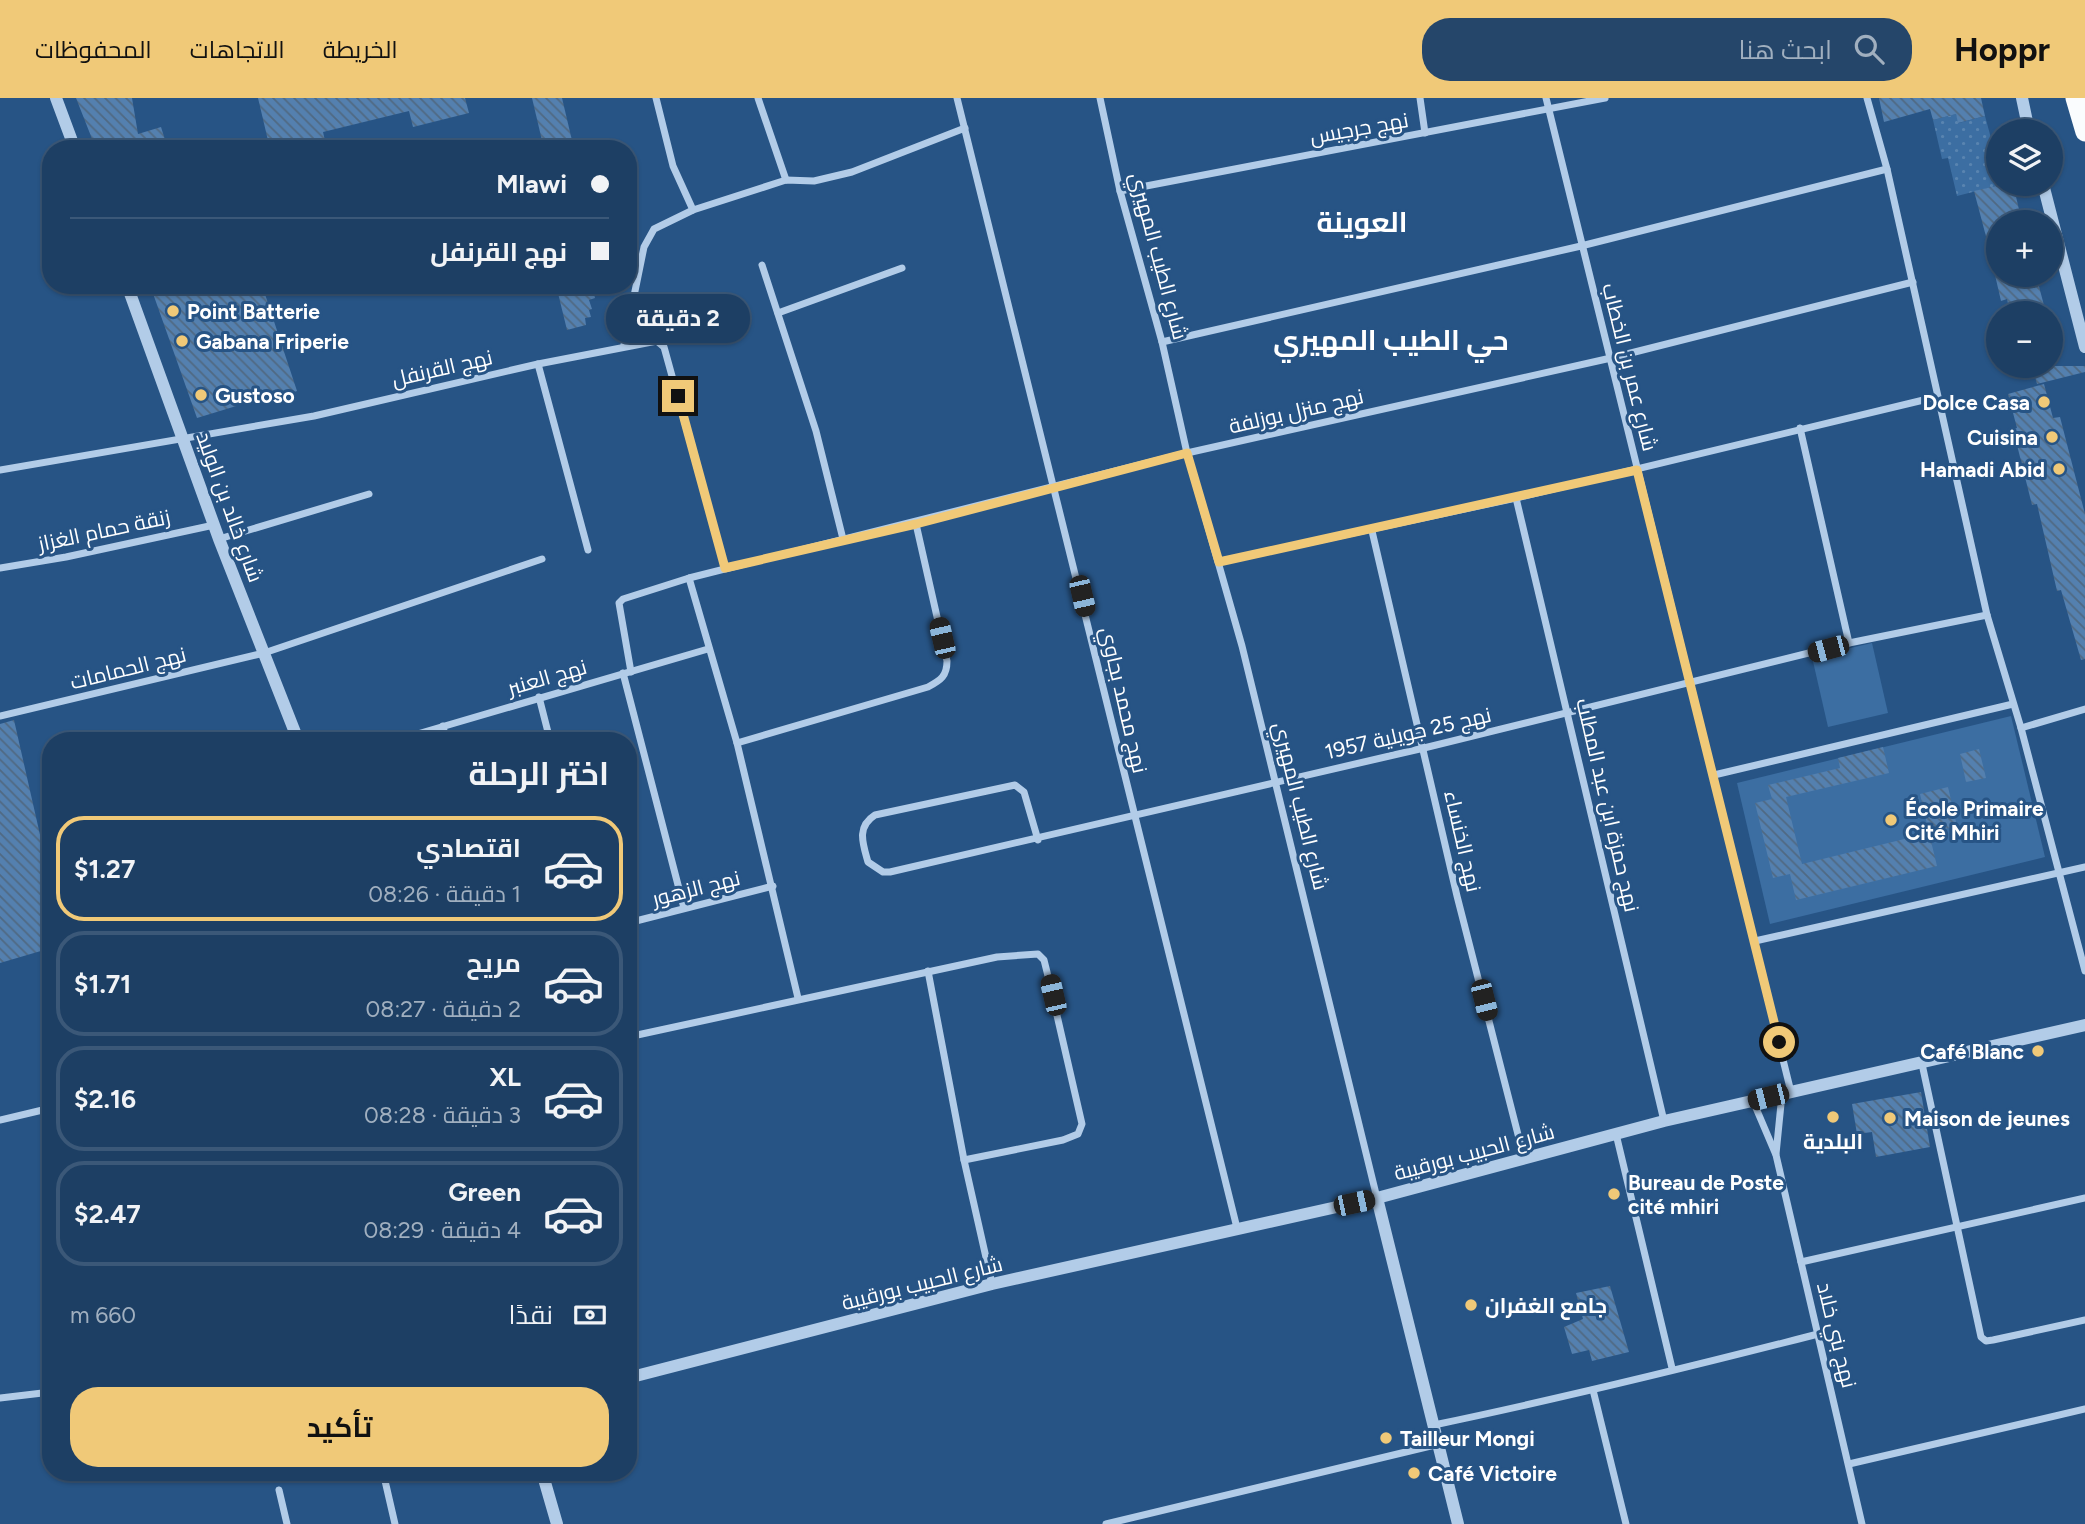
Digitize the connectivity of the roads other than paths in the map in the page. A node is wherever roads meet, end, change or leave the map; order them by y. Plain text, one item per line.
1 (56, 98) edge
2 (656, 98) edge
3 (758, 98) edge
4 (957, 98) edge
5 (1100, 98) edge
6 (1420, 98) edge
7 (1546, 98) edge
8 (1605, 98) edge
9 (1867, 98) edge
10 (2022, 98) edge
11 (2075, 98) edge
12 (1548, 109) junction
13 (2026, 119) edge
14 (965, 128) junction
15 (2085, 132) edge
16 (1425, 134) junction
17 (72, 140) edge
18 (1887, 169) junction
19 (786, 180) junction
20 (1120, 191) junction
21 (2046, 196) edge
22 (692, 210) junction
23 (1581, 246) junction
24 (761, 265) dead end
25 (902, 268) dead end
26 (1913, 282) junction
27 (637, 287) edge
28 (130, 294) edge
29 (635, 294) edge
30 (778, 313) junction
31 (1163, 342) junction
32 (624, 345) junction
33 (2085, 347) edge
34 (1611, 358) junction
35 (538, 364) junction
36 (1937, 397) junction
37 (1800, 428) junction
38 (185, 438) junction
39 (1187, 453) junction
40 (0, 470) edge
41 (1637, 470) junction
42 (1056, 487) junction
43 (369, 494) dead end
44 (1516, 498) junction
45 (214, 524) junction
46 (916, 524) junction
47 (1372, 531) junction
48 (219, 539) junction
49 (844, 539) junction
50 (588, 550) dead end
51 (542, 559) dead end
52 (1219, 562) junction
53 (0, 568) edge
54 (725, 568) junction
55 (689, 578) junction
56 (1987, 615) junction
57 (1849, 643) junction
58 (708, 649) junction
59 (264, 653) junction
60 (627, 672) junction
61 (1689, 684) junction
62 (539, 697) junction
63 (2013, 704) junction
64 (2085, 709) edge
65 (1569, 713) junction
66 (0, 716) edge
67 (443, 726) junction
68 (2021, 728) junction
69 (295, 732) edge
70 (423, 732) edge
71 (444, 732) edge
72 (548, 732) edge
73 (737, 743) junction
74 (1424, 748) junction
75 (1714, 775) junction
76 (1275, 780) junction
77 (1134, 814) junction
78 (1038, 840) junction
79 (2085, 867) edge
80 (2060, 874) junction
81 (773, 886) junction
82 (684, 908) junction
83 (637, 921) edge
84 (1755, 942) junction
85 (928, 971) junction
86 (2085, 971) edge
87 (798, 998) junction
88 (2085, 1025) edge
89 (637, 1035) edge
90 (1922, 1064) junction
91 (1786, 1093) junction
92 (1753, 1101) junction
93 (42, 1110) edge
94 (0, 1120) edge
95 (1664, 1121) junction
96 (1616, 1134) junction
97 (1776, 1155) junction
98 (1524, 1158) junction
99 (964, 1160) junction
100 (1377, 1198) junction
101 (2085, 1199) edge
102 (1955, 1227) junction
103 (1237, 1228) junction
104 (1801, 1262) junction
105 (992, 1284) junction
106 (2085, 1320) edge
107 (1818, 1334) junction
108 (1672, 1368) junction
109 (637, 1376) edge
110 (1593, 1391) junction
111 (42, 1393) edge
112 (0, 1398) edge
113 (2085, 1409) edge
114 (1434, 1425) junction
115 (1439, 1443) junction
116 (1849, 1464) junction
117 (385, 1481) edge
118 (545, 1481) edge
119 (279, 1490) dead end
120 (287, 1524) edge
121 (395, 1524) edge
122 (557, 1524) edge
123 (1106, 1524) edge
124 (1458, 1524) edge
125 (1626, 1524) edge
126 (1863, 1524) edge

1 - 17 street
2 - 22 street
3 - 19 street
4 - 14 street, نهج محمد بجاوي
5 - 20 street, شارع الطيب المهيري
6 - 16 street
7 - 12 street, شارع عمر بن الخطاب
8 - 12 street, نهج جرجيس
9 - 18 street
10 - 13 street
11 - 15 highway
12 - 16 street, نهج جرجيس
12 - 23 street, شارع عمر بن الخطاب
14 - 19 street
14 - 42 street, نهج محمد بجاوي
16 - 20 street, نهج جرجيس
18 - 23 street
18 - 26 street
19 - 22 street
20 - 31 street, شارع الطيب المهيري
21 - 33 street
22 - 27 street
23 - 31 street
23 - 34 street, شارع عمر بن الخطاب
24 - 30 street
25 - 30 street
26 - 34 street, نهج منزل بوزلفة
26 - 36 street
28 - 38 street, شارع خالد بن الوليد
29 - 32 street
30 - 49 street
31 - 39 street, شارع الطيب المهيري
32 - 35 street, نهج القرنفل
32 - 54 street, نهج القرنفل
34 - 39 street, نهج منزل بوزلفة
34 - 41 street, شارع عمر بن الخطاب
35 - 38 street, نهج القرنفل
35 - 50 street
36 - 37 street
36 - 56 street
37 - 41 street
37 - 57 street
38 - 40 street, نهج القرنفل
38 - 45 street, شارع خالد بن الوليد
39 - 42 street, نهج منزل بوزلفة
39 - 52 street, شارع الطيب المهيري
41 - 44 street
41 - 61 street, شارع عمر بن الخطاب
42 - 46 street, نهج منزل بوزلفة
42 - 77 street, نهج محمد بجاوي
43 - 48 street
44 - 47 street
44 - 65 street, نهج حمزة ابن عبد المطلب
45 - 48 street, شارع خالد بن الوليد
45 - 53 street, زنقة حمام الغزاز
46 - 49 street, نهج منزل بوزلفة
46 - 73 street
47 - 52 street
47 - 74 street, نهج الخنساء
48 - 59 street, شارع خالد بن الوليد
49 - 54 street, نهج منزل بوزلفة
51 - 59 street, نهج الحمامات
52 - 76 street, شارع الطيب المهيري
54 - 55 street, نهج منزل بوزلفة
55 - 58 street
55 - 60 street, نهج منزل بوزلفة
56 - 57 street, نهج 25 جويلية 1957
56 - 63 street
57 - 61 street, نهج 25 جويلية 1957
58 - 60 street, نهج العنبر
58 - 73 street
59 - 66 street, نهج الحمامات
59 - 69 street, شارع خالد بن الوليد
60 - 62 street, نهج العنبر
60 - 82 street
61 - 65 street, نهج 25 جويلية 1957
61 - 75 street, شارع عمر بن الخطاب
62 - 67 street, نهج العنبر
62 - 72 street
63 - 68 street
63 - 75 street
64 - 68 street
65 - 74 street, نهج 25 جويلية 1957
65 - 95 street, نهج حمزة ابن عبد المطلب
67 - 70 street, نهج العنبر
67 - 71 street
68 - 80 street
73 - 81 street
74 - 76 street, نهج 25 جويلية 1957
74 - 98 street, نهج الخنساء
75 - 84 street, شارع عمر بن الخطاب
76 - 77 street, نهج 25 جويلية 1957
76 - 100 street, شارع الطيب المهيري
77 - 78 street, نهج 25 جويلية 1957
77 - 103 street, نهج محمد بجاوي
78 - 78 street, نهج 25 جويلية 1957
79 - 80 street
80 - 84 street
80 - 86 street
81 - 82 street, نهج الزهور
81 - 87 street
82 - 83 street, نهج الزهور
84 - 91 street, شارع عمر بن الخطاب
85 - 87 street
85 - 99 street
85 - 99 street
87 - 89 street
88 - 90 street, شارع الحبيب بورقيبة
90 - 91 street, شارع الحبيب بورقيبة
90 - 102 street
91 - 92 street, شارع الحبيب بورقيبة
91 - 97 street, نهج بني خلاد
92 - 95 street, شارع الحبيب بورقيبة
92 - 97 street, نهج بني خلاد
93 - 94 street
95 - 96 street, شارع الحبيب بورقيبة
96 - 98 street, شارع الحبيب بورقيبة
96 - 108 street
97 - 104 street, نهج بني خلاد
98 - 100 street, شارع الحبيب بورقيبة
99 - 105 street
100 - 103 street, شارع الحبيب بورقيبة
100 - 114 street, شارع الطيب المهيري
101 - 102 street
102 - 104 street
102 - 106 street
103 - 105 street, شارع الحبيب بورقيبة
104 - 107 street, نهج بني خلاد
105 - 109 street, شارع الحبيب بورقيبة
107 - 108 street
107 - 116 street, نهج بني خلاد
108 - 110 street
110 - 114 street
110 - 125 street
111 - 112 street
113 - 116 street
114 - 115 street, شارع الطيب المهيري
115 - 123 street
115 - 124 street, شارع الطيب المهيري
116 - 126 street, نهج بني خلاد
117 - 121 street
118 - 122 street
119 - 120 street

